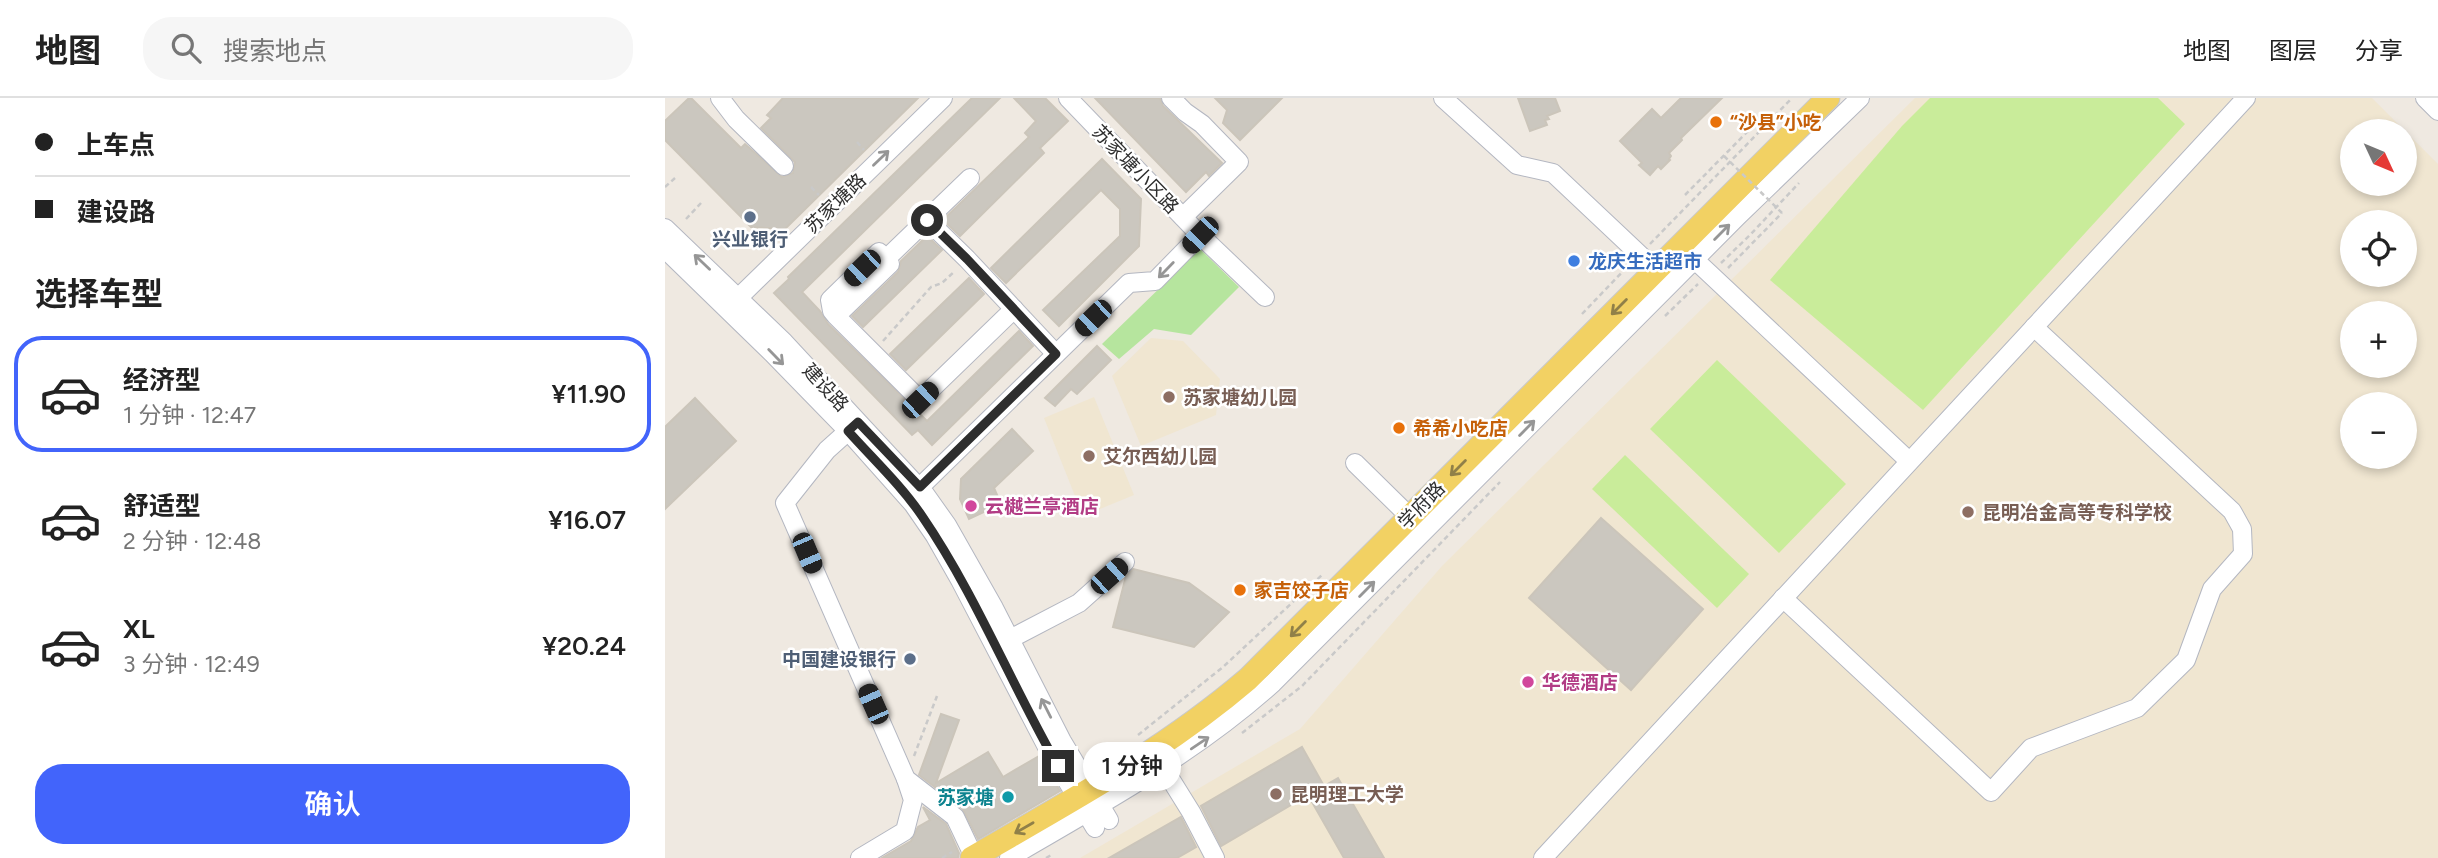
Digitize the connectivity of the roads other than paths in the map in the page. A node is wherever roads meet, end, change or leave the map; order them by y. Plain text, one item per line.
1 (943, 98) edge
2 (1068, 98) edge
3 (1171, 98) edge
4 (1443, 98) edge
5 (1828, 98) edge
6 (1860, 98) edge
7 (2246, 98) edge
8 (2425, 98) edge
9 (721, 101) edge
10 (1191, 105) dead end
11 (2438, 111) edge
12 (1202, 124) junction
13 (785, 166) dead end
14 (970, 178) dead end
15 (1182, 217) junction
16 (927, 220) junction
17 (665, 228) edge
18 (1200, 235) junction
19 (665, 249) edge
20 (1695, 260) junction
21 (1648, 262) junction
22 (1265, 297) dead end
23 (733, 304) junction
24 (1014, 309) junction
25 (2033, 327) junction
26 (1056, 354) junction
27 (853, 426) junction
28 (1909, 461) junction
29 (1355, 463) dead end
30 (920, 487) junction
31 (1410, 517) junction
32 (1125, 562) dead end
33 (1783, 598) junction
34 (1010, 639) junction
35 (1163, 767) junction
36 (906, 779) junction
37 (1093, 809) junction
38 (973, 857) edge
39 (860, 858) edge
40 (1009, 858) edge
41 (1215, 858) edge
42 (1543, 858) edge

23 -> 1 street, 苏家塘路
2 - 15 street, 苏家塘小区路
3 - 12 street
4 - 21 street
5 - 21 main road, 学府路
20 -> 6 street, 学府路
7 - 25 street
8 - 11 street
9 - 13 street
10 - 12 street
12 - 15 street
14 - 16 street
15 - 18 street, 苏家塘小区路
16 - 24 street
16 - 24 street
23 -> 17 street, 建设路
18 - 22 street, 苏家塘小区路
18 -> 26 street
19 - 23 street, 建设路
20 - 28 street
35 -> 20 street, 学府路
21 -> 31 main road, 学府路
23 - 27 street, 建设路
24 - 26 street
25 - 28 street
25 - 33 street
26 - 30 street
27 - 30 street, 建设路
27 - 36 street
27 - 37 street, 建设路
28 - 33 street
29 - 31 street
30 - 34 street, 建设路
31 -> 37 main road, 学府路
32 - 34 street
33 - 42 street
37 -> 34 street, 建设路
35 - 37 street, 学府路
35 - 41 street
36 - 38 street
36 - 39 street
37 -> 38 main road, 学府路
37 - 40 street, 学府路

